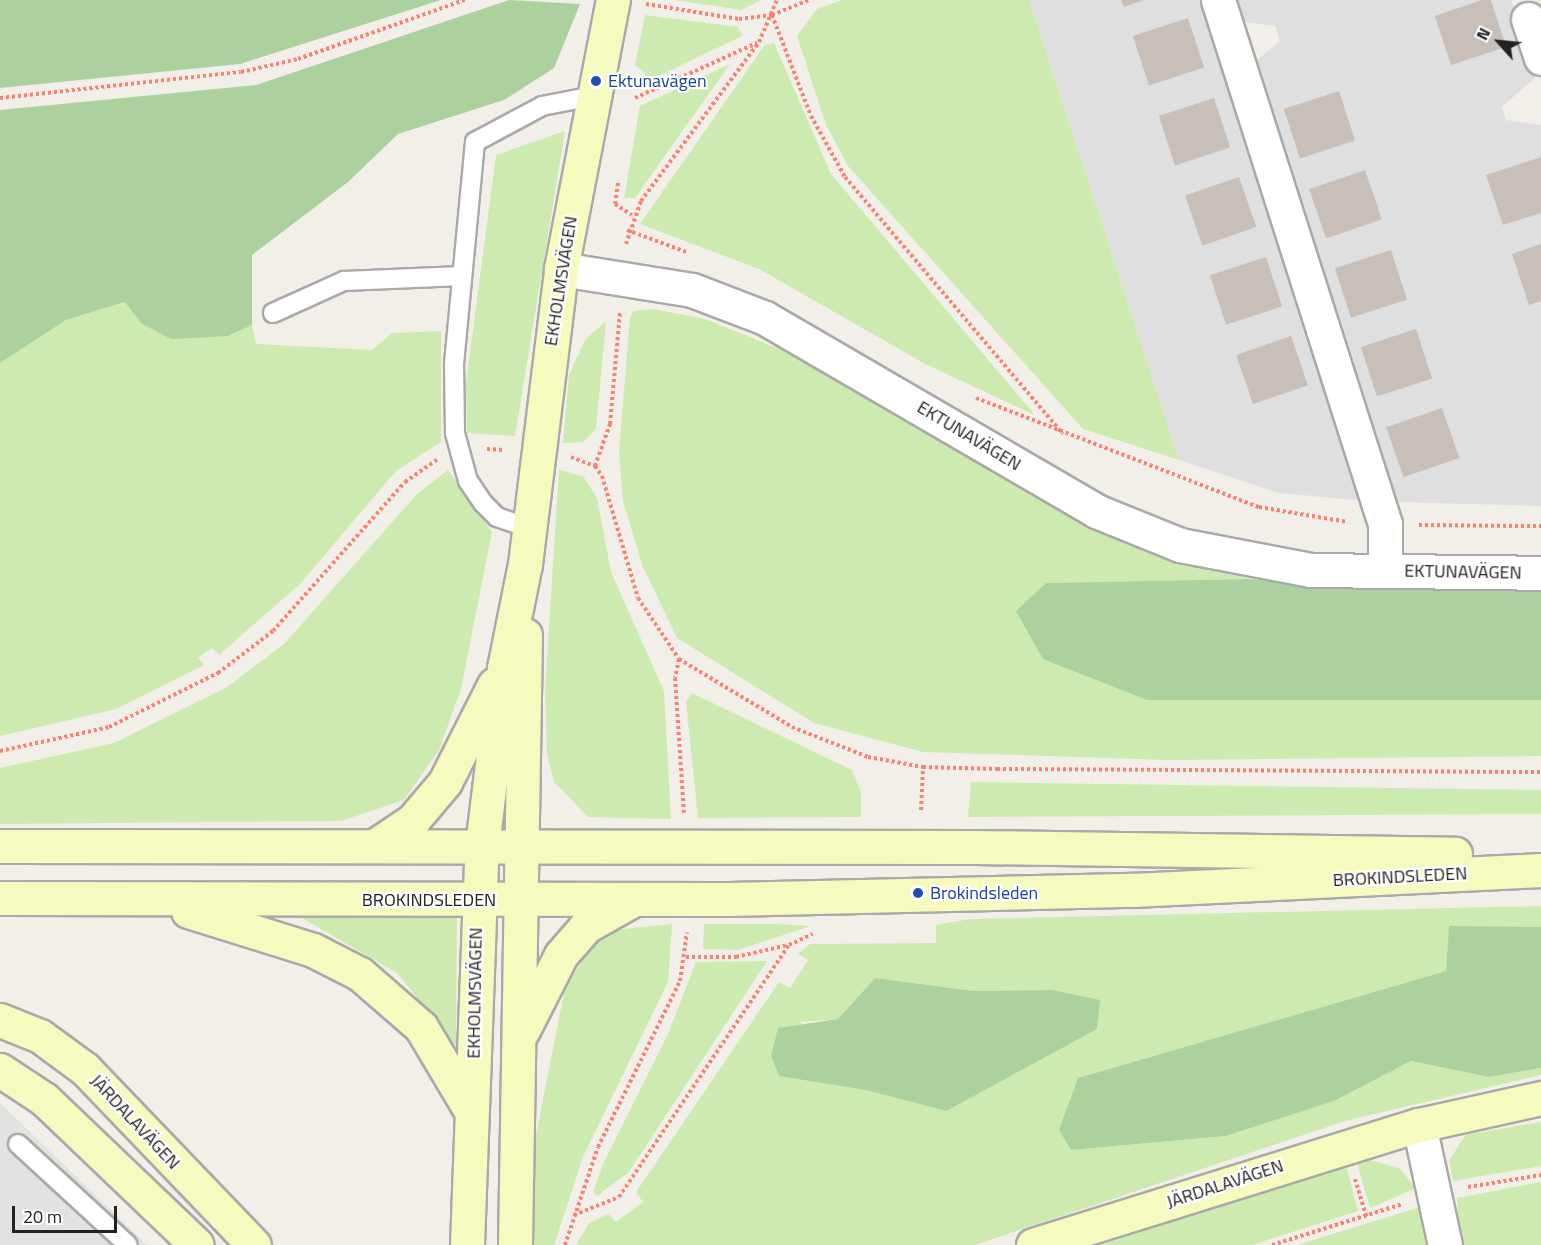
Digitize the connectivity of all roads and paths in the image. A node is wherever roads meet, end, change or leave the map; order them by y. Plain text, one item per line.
1 (465, 0) edge
2 (613, 0) edge
3 (777, 0) edge
4 (809, 0) edge
5 (1218, 0) edge
6 (645, 3) dead end
7 (772, 15) junction
8 (1528, 19) dead end
9 (759, 42) junction
10 (1541, 58) edge
11 (593, 96) junction
12 (0, 98) edge
13 (635, 98) dead end
14 (618, 183) dead end
15 (632, 215) junction
16 (561, 269) junction
17 (462, 276) junction
18 (622, 276) junction
19 (273, 313) dead end
20 (460, 451) junction
21 (536, 454) junction
22 (595, 466) junction
23 (1385, 524) junction
24 (1541, 526) edge
25 (529, 528) junction
26 (525, 564) junction
27 (1385, 570) junction
28 (1541, 573) edge
29 (679, 659) junction
30 (504, 668) junction
31 (0, 751) edge
32 (923, 767) junction
33 (1541, 772) edge
34 (921, 810) dead end
35 (684, 819) dead end
36 (376, 845) junction
37 (482, 845) junction
38 (521, 845) junction
39 (0, 846) edge
40 (1541, 855) edge
41 (1541, 870) edge
42 (0, 898) edge
43 (477, 900) junction
44 (521, 900) junction
45 (632, 900) junction
46 (155, 902) junction
47 (687, 925) dead end
48 (820, 933) dead end
49 (789, 945) junction
50 (686, 957) junction
51 (0, 1020) edge
52 (518, 1042) junction
53 (0, 1070) edge
54 (1541, 1098) edge
55 (471, 1112) junction
56 (1419, 1125) junction
57 (18, 1144) dead end
58 (574, 1215) junction
59 (128, 1245) edge
60 (197, 1245) edge
61 (254, 1245) edge
62 (467, 1245) edge
63 (514, 1245) edge
64 (565, 1245) edge
65 (1033, 1245) edge
66 (1445, 1245) edge

1 - 12 path
2 - 11 main road, EKHOLMSVÄGEN
3 - 7 path
4 - 7 path
5 - 23 street, EKTUNAVÄGEN
6 - 7 path
7 - 9 path
7 - 23 path
8 - 10 street
9 - 13 path
9 - 15 path
11 - 16 main road, EKHOLMSVÄGEN
11 - 17 lane
14 - 15 path
15 - 18 path
16 - 18 street, EKTUNAVÄGEN
16 - 21 main road, EKHOLMSVÄGEN
17 - 19 lane
17 - 20 lane
18 - 22 path
18 - 27 street, EKTUNAVÄGEN
20 - 21 path
20 - 25 lane
20 - 31 path
21 - 22 path
21 - 25 main road, EKHOLMSVÄGEN
22 - 29 path
23 - 24 path
23 - 27 street, EKTUNAVÄGEN
25 - 26 main road, EKHOLMSVÄGEN
26 - 30 main road, EKHOLMSVÄGEN
26 - 38 main road, EKHOLMSVÄGEN
27 - 28 street, EKTUNAVÄGEN
29 - 32 path
29 - 35 path
30 - 36 main road
30 - 37 main road, EKHOLMSVÄGEN
32 - 33 path
32 - 34 path
36 - 37 main road, BROKINDSLEDEN
36 - 39 main road, BROKINDSLEDEN
37 - 38 main road, BROKINDSLEDEN
37 - 43 main road, EKHOLMSVÄGEN
38 - 40 main road, BROKINDSLEDEN
38 - 44 main road, EKHOLMSVÄGEN
41 - 45 main road, BROKINDSLEDEN
42 - 46 main road, BROKINDSLEDEN
43 - 44 main road, BROKINDSLEDEN
43 - 46 main road, BROKINDSLEDEN
43 - 55 main road, EKHOLMSVÄGEN
44 - 45 main road, BROKINDSLEDEN
44 - 52 main road, EKHOLMSVÄGEN
45 - 52 main road
46 - 55 main road
47 - 50 path
48 - 49 path
49 - 50 path
49 - 58 path
50 - 58 path
51 - 61 main road, JÄRDALAVÄGEN
52 - 63 main road, EKHOLMSVÄGEN
53 - 60 main road
54 - 56 main road, JÄRDALAVÄGEN
55 - 62 main road, EKHOLMSVÄGEN
56 - 65 main road, JÄRDALAVÄGEN
56 - 66 street
57 - 59 lane
58 - 64 path

